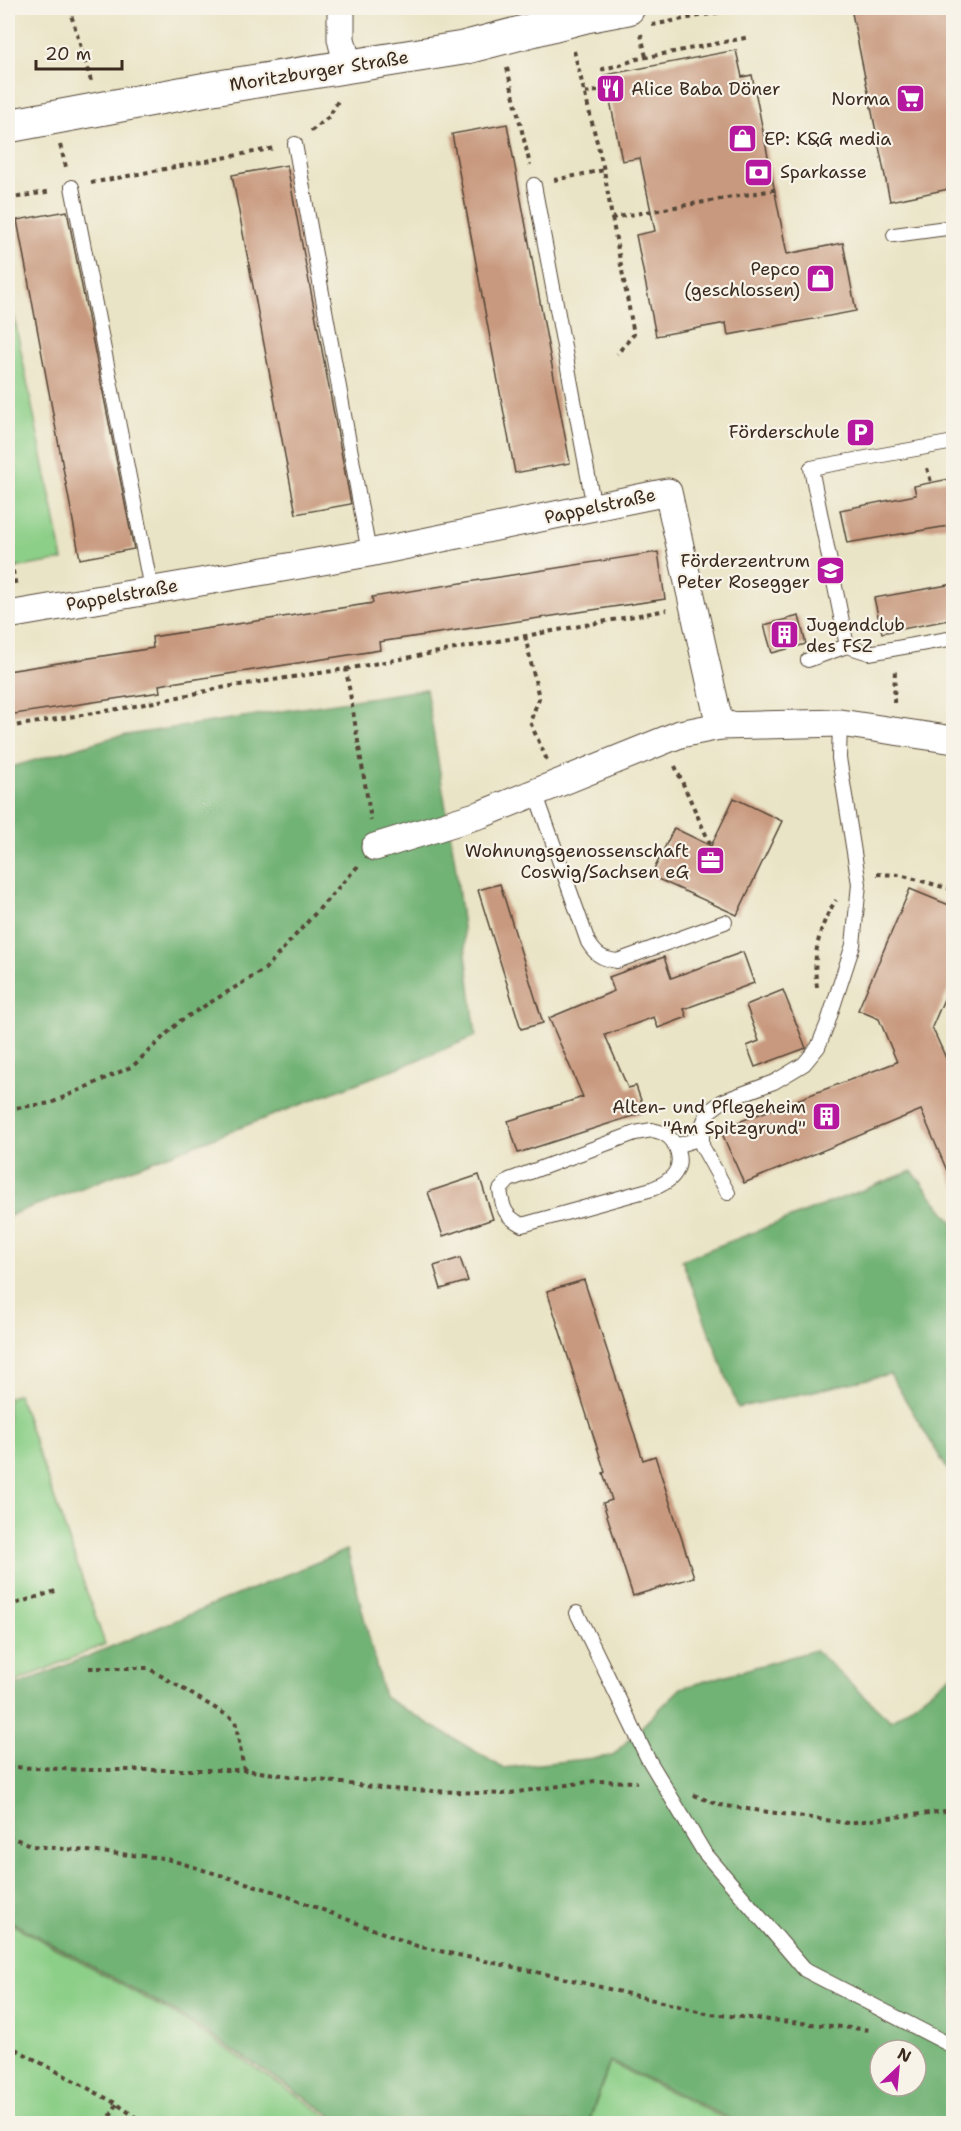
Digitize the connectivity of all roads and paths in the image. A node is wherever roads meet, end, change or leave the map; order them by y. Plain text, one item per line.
1 (69, 8) edge
2 (341, 8) edge
3 (628, 8) edge
4 (567, 22) junction
5 (750, 37) dead end
6 (644, 45) dead end
7 (646, 57) junction
8 (506, 63) dead end
9 (346, 78) junction
10 (92, 84) dead end
11 (585, 93) junction
12 (8, 126) edge
13 (295, 144) junction
14 (531, 170) dead end
15 (604, 170) junction
16 (534, 185) joint
17 (72, 187) junction
18 (779, 189) dead end
19 (8, 199) edge
20 (612, 218) junction
21 (954, 227) edge
22 (894, 234) dead end
23 (617, 354) dead end
24 (954, 442) edge
25 (594, 508) junction
26 (8, 544) edge
27 (369, 553) junction
28 (151, 589) junction
29 (692, 605) junction
30 (14, 614) edge
31 (525, 636) junction
32 (954, 638) edge
33 (847, 646) junction
34 (893, 650) junction
35 (808, 660) dead end
36 (346, 669) junction
37 (840, 723) junction
38 (720, 726) junction
39 (8, 727) edge
40 (882, 729) junction
41 (664, 740) junction
42 (954, 740) edge
43 (546, 788) junction
44 (711, 846) dead end
45 (375, 847) junction
46 (858, 879) junction
47 (954, 890) edge
48 (725, 922) dead end
49 (834, 1004) junction
50 (8, 1110) edge
51 (702, 1138) junction
52 (675, 1146) junction
53 (729, 1193) dead end
54 (59, 1590) dead end
55 (8, 1606) edge
56 (578, 1613) dead end
57 (89, 1668) dead end
58 (8, 1767) edge
59 (244, 1770) junction
60 (662, 1783) junction
61 (954, 1810) edge
62 (8, 1836) edge
63 (881, 2030) dead end
64 (8, 2044) edge
65 (954, 2047) edge
66 (117, 2104) junction
67 (106, 2124) edge
68 (146, 2124) edge

1 - 10 path
2 - 9 street
3 - 4 street, Moritzburger Straße
4 - 9 street, Moritzburger Straße
4 - 11 path
5 - 7 path
6 - 7 path
7 - 11 path
8 - 14 path
9 - 12 street, Moritzburger Straße
9 - 13 path
11 - 15 path
13 - 17 path
13 - 27 lane
15 - 16 path
15 - 20 path
16 - 25 lane
17 - 19 path
17 - 28 lane
18 - 20 path
20 - 23 path
21 - 22 lane
24 - 33 lane
25 - 27 street, Pappelstraße
25 - 29 street, Pappelstraße
26 - 30 path
27 - 28 street, Pappelstraße
28 - 30 street, Pappelstraße
29 - 31 path
29 - 38 street, Pappelstraße
31 - 36 path
31 - 43 path
32 - 34 lane
33 - 34 lane
33 - 35 lane
34 - 40 path
36 - 39 path
36 - 45 path
37 - 38 street
37 - 40 street
37 - 46 lane
38 - 41 street
40 - 42 street
41 - 43 street
41 - 44 path
43 - 45 street
43 - 48 lane
45 - 50 path
46 - 47 path
46 - 49 lane
46 - 49 path
49 - 51 lane
51 - 52 lane
51 - 53 lane
52 - 52 lane
54 - 55 path
56 - 60 lane
57 - 59 path
58 - 59 path
59 - 60 path
60 - 61 path
60 - 65 lane
62 - 63 path
64 - 66 path
66 - 67 path
66 - 68 path

